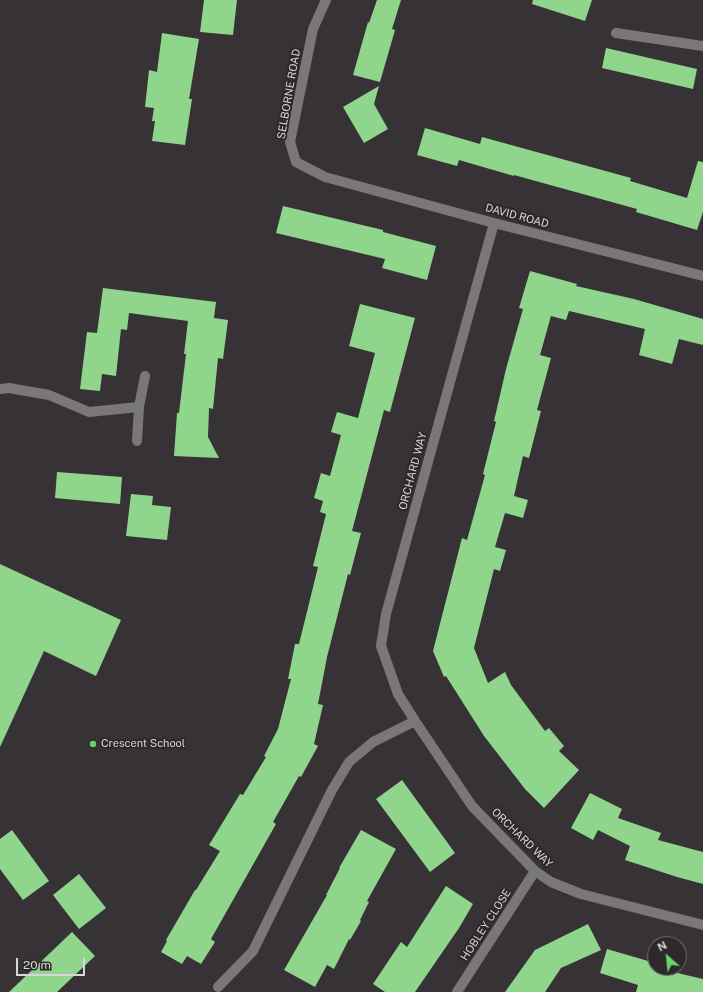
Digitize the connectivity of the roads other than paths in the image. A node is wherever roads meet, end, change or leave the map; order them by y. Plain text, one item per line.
1 (326, 0) edge
2 (616, 33) dead end
3 (703, 46) edge
4 (325, 177) joint
5 (494, 223) junction
6 (703, 276) edge
7 (145, 376) dead end
8 (0, 389) edge
9 (139, 407) junction
10 (137, 441) dead end
11 (415, 721) junction
12 (535, 871) junction
13 (703, 926) edge
14 (218, 987) dead end
15 (457, 992) edge

1 - 4 street, SELBORNE ROAD
2 - 3 street
4 - 5 street, DAVID ROAD
5 - 6 street, DAVID ROAD
5 - 11 street, ORCHARD WAY
7 - 9 street
8 - 9 street
9 - 10 street
11 - 12 street, ORCHARD WAY
11 - 14 street
12 - 13 street, ORCHARD WAY
12 - 15 street, HOBLEY CLOSE

